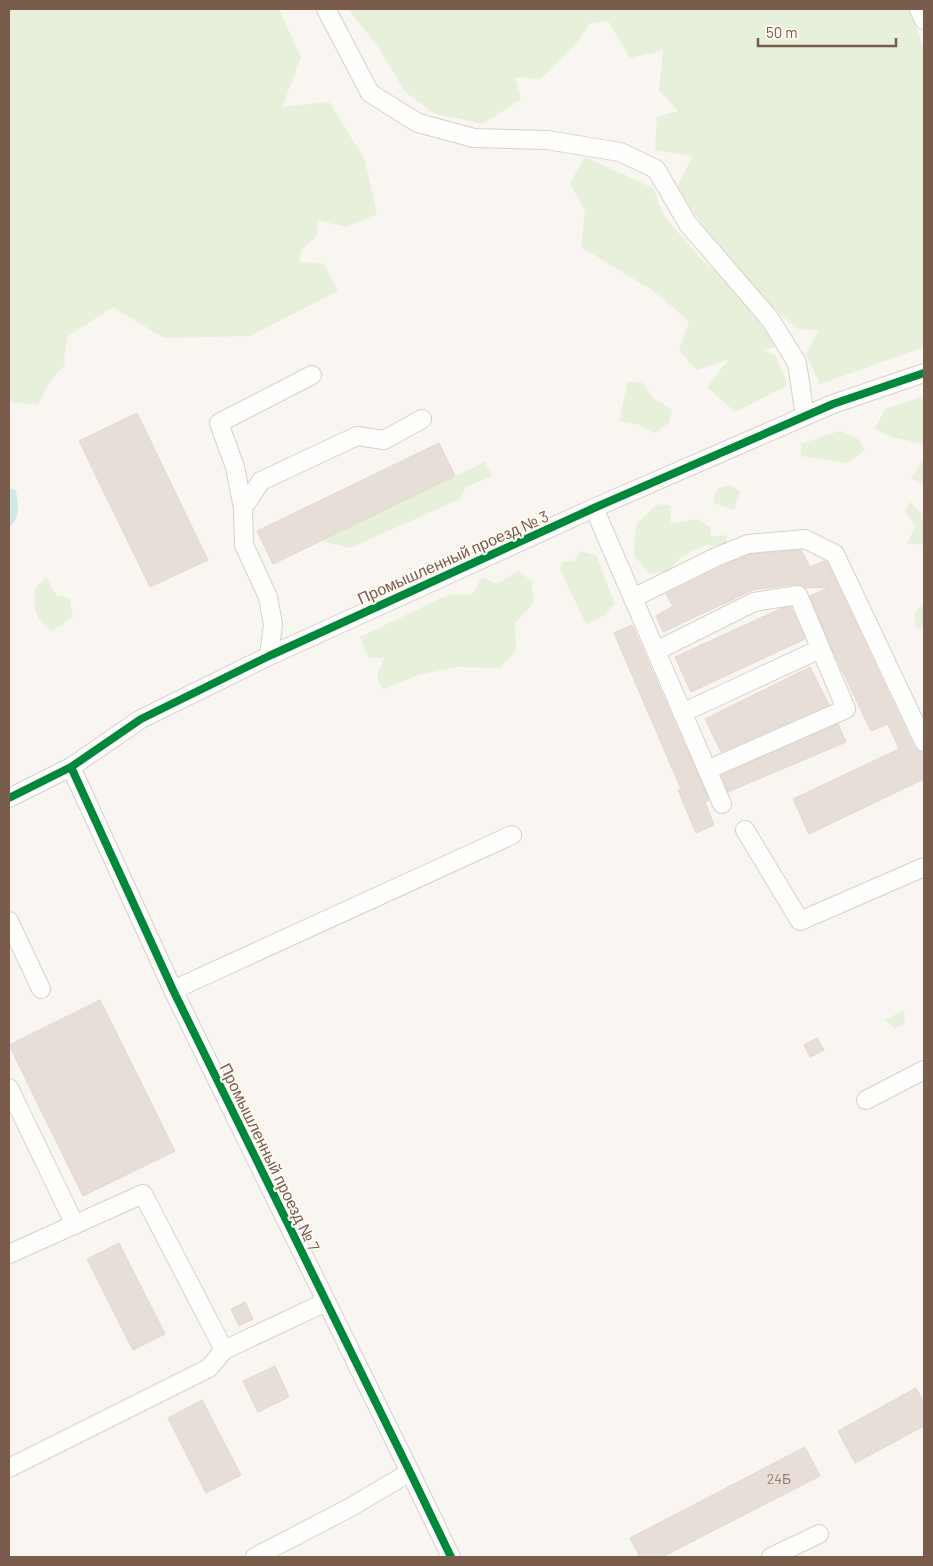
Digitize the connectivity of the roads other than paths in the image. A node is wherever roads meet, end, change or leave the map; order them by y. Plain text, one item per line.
1 (326, 9) edge
2 (919, 9) edge
3 (924, 20) edge
4 (924, 373) edge
5 (312, 375) dead end
6 (805, 416) junction
7 (422, 419) dead end
8 (244, 508) junction
9 (594, 508) junction
10 (633, 598) junction
11 (820, 649) junction
12 (656, 651) junction
13 (269, 656) junction
14 (682, 713) junction
15 (924, 742) edge
16 (71, 767) junction
17 (707, 770) junction
18 (9, 798) edge
19 (722, 804) dead end
20 (745, 830) dead end
21 (512, 835) dead end
22 (924, 867) edge
23 (9, 921) edge
24 (16, 954) edge
25 (41, 989) dead end
26 (173, 990) junction
27 (924, 1070) edge
28 (9, 1088) edge
29 (866, 1100) dead end
30 (75, 1225) junction
31 (9, 1254) edge
32 (326, 1302) junction
33 (224, 1350) junction
34 (9, 1468) edge
35 (410, 1472) junction
36 (819, 1534) dead end
37 (255, 1557) edge
38 (451, 1557) edge
39 (771, 1557) edge

1 - 6 street
2 - 3 street
4 - 6 street, Промышленный проезд № 3
5 - 8 street
6 - 9 street, Промышленный проезд № 3
7 - 8 street
8 - 13 street
9 - 10 street
9 - 13 street, Промышленный проезд № 3
10 - 12 street
10 - 15 street
11 - 12 street
11 - 14 street
11 - 17 street
12 - 14 street
13 - 16 street, Промышленный проезд № 3
14 - 17 street
16 - 18 street, Промышленный проезд № 3
16 - 26 street, Промышленный проезд № 7
17 - 19 street
20 - 22 street
21 - 26 street
23 - 24 street
24 - 25 street
26 - 32 street, Промышленный проезд № 7
27 - 29 street
28 - 30 street
30 - 31 street
30 - 33 street
32 - 33 street
32 - 35 street, Промышленный проезд № 7
33 - 34 street
35 - 37 street
35 - 38 street, Промышленный проезд № 7
36 - 39 street

